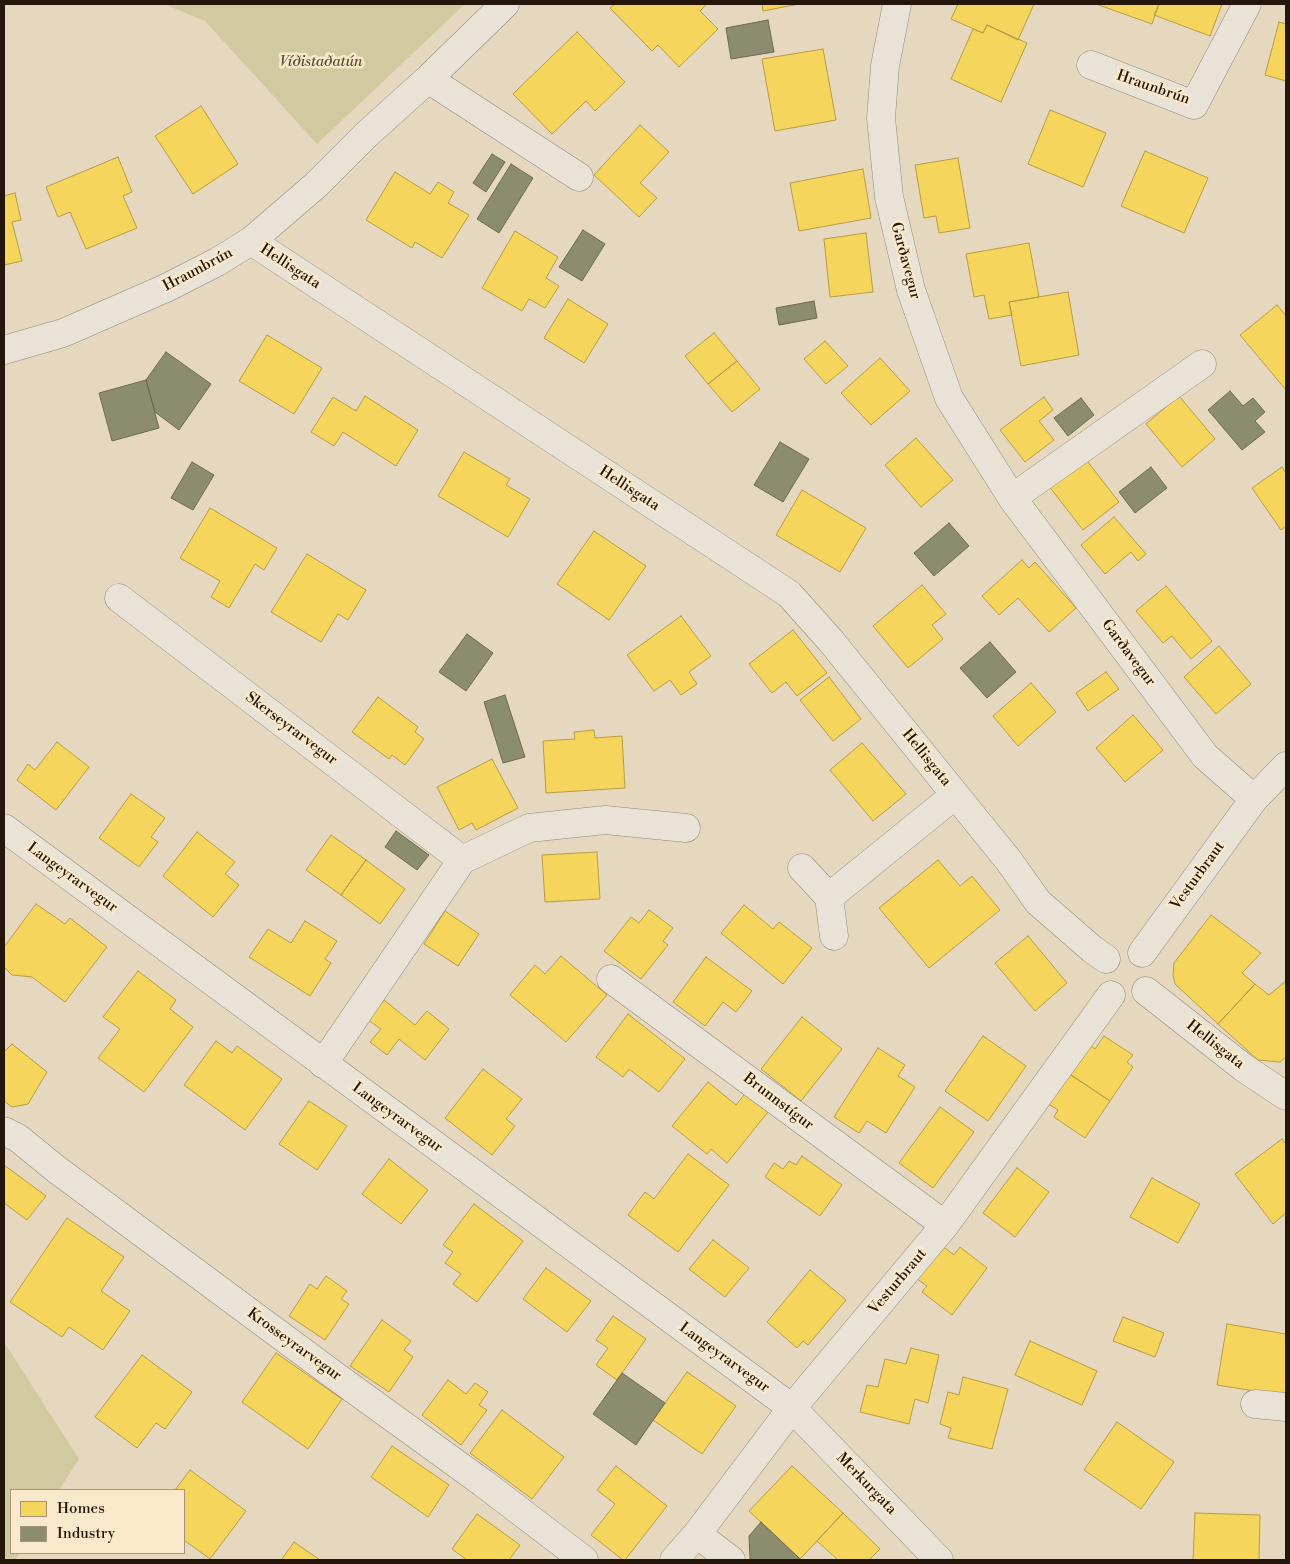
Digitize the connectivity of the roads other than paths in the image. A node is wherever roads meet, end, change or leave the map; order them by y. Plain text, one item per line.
1 (505, 4) edge
2 (897, 4) edge
3 (1247, 4) edge
4 (1091, 65) dead end
5 (428, 79) junction
6 (579, 177) dead end
7 (251, 241) junction
8 (4, 350) edge
9 (1202, 364) dead end
10 (1012, 498) junction
11 (119, 598) dead end
12 (1286, 766) edge
13 (955, 795) junction
14 (1254, 799) junction
15 (4, 828) edge
16 (686, 828) dead end
17 (462, 860) junction
18 (802, 868) dead end
19 (828, 897) junction
20 (834, 936) dead end
21 (1142, 953) junction
22 (1106, 959) junction
23 (611, 979) dead end
24 (1146, 991) junction
25 (1111, 995) junction
26 (323, 1064) junction
27 (1286, 1096) edge
28 (4, 1131) edge
29 (945, 1226) junction
30 (1255, 1404) dead end
31 (1286, 1407) edge
32 (792, 1408) junction
33 (698, 1534) junction
34 (584, 1560) edge
35 (674, 1560) edge
36 (731, 1560) edge
37 (939, 1560) edge

1 - 5 street, Hraunbrún
2 - 10 street, Garðavegur
3 - 4 street, Hraunbrún
5 - 6 street
5 - 7 street, Hraunbrún
7 - 8 street, Hraunbrún
7 - 13 street, Hellisgata
9 - 10 street
10 - 14 street, Garðavegur
11 - 17 street, Skerseyrarvegur
12 - 14 street, Vesturbraut
13 - 19 street, Hellisgata
13 - 22 street, Hellisgata
14 - 21 street, Vesturbraut
15 - 26 street, Langeyrarvegur
16 - 17 street
17 - 26 street
18 - 19 street
19 - 20 street
21 - 22 street
21 - 24 street
22 - 25 street
23 - 29 street, Brunnstígur
24 - 25 street
24 - 27 street, Hellisgata
25 - 29 street, Vesturbraut
26 - 32 street, Langeyrarvegur
28 - 34 street, Krosseyrarvegur
29 - 32 street, Vesturbraut
30 - 31 street
32 - 33 street, Vesturbraut
32 - 37 street, Merkurgata
33 - 35 street, Vesturbraut
33 - 36 street

